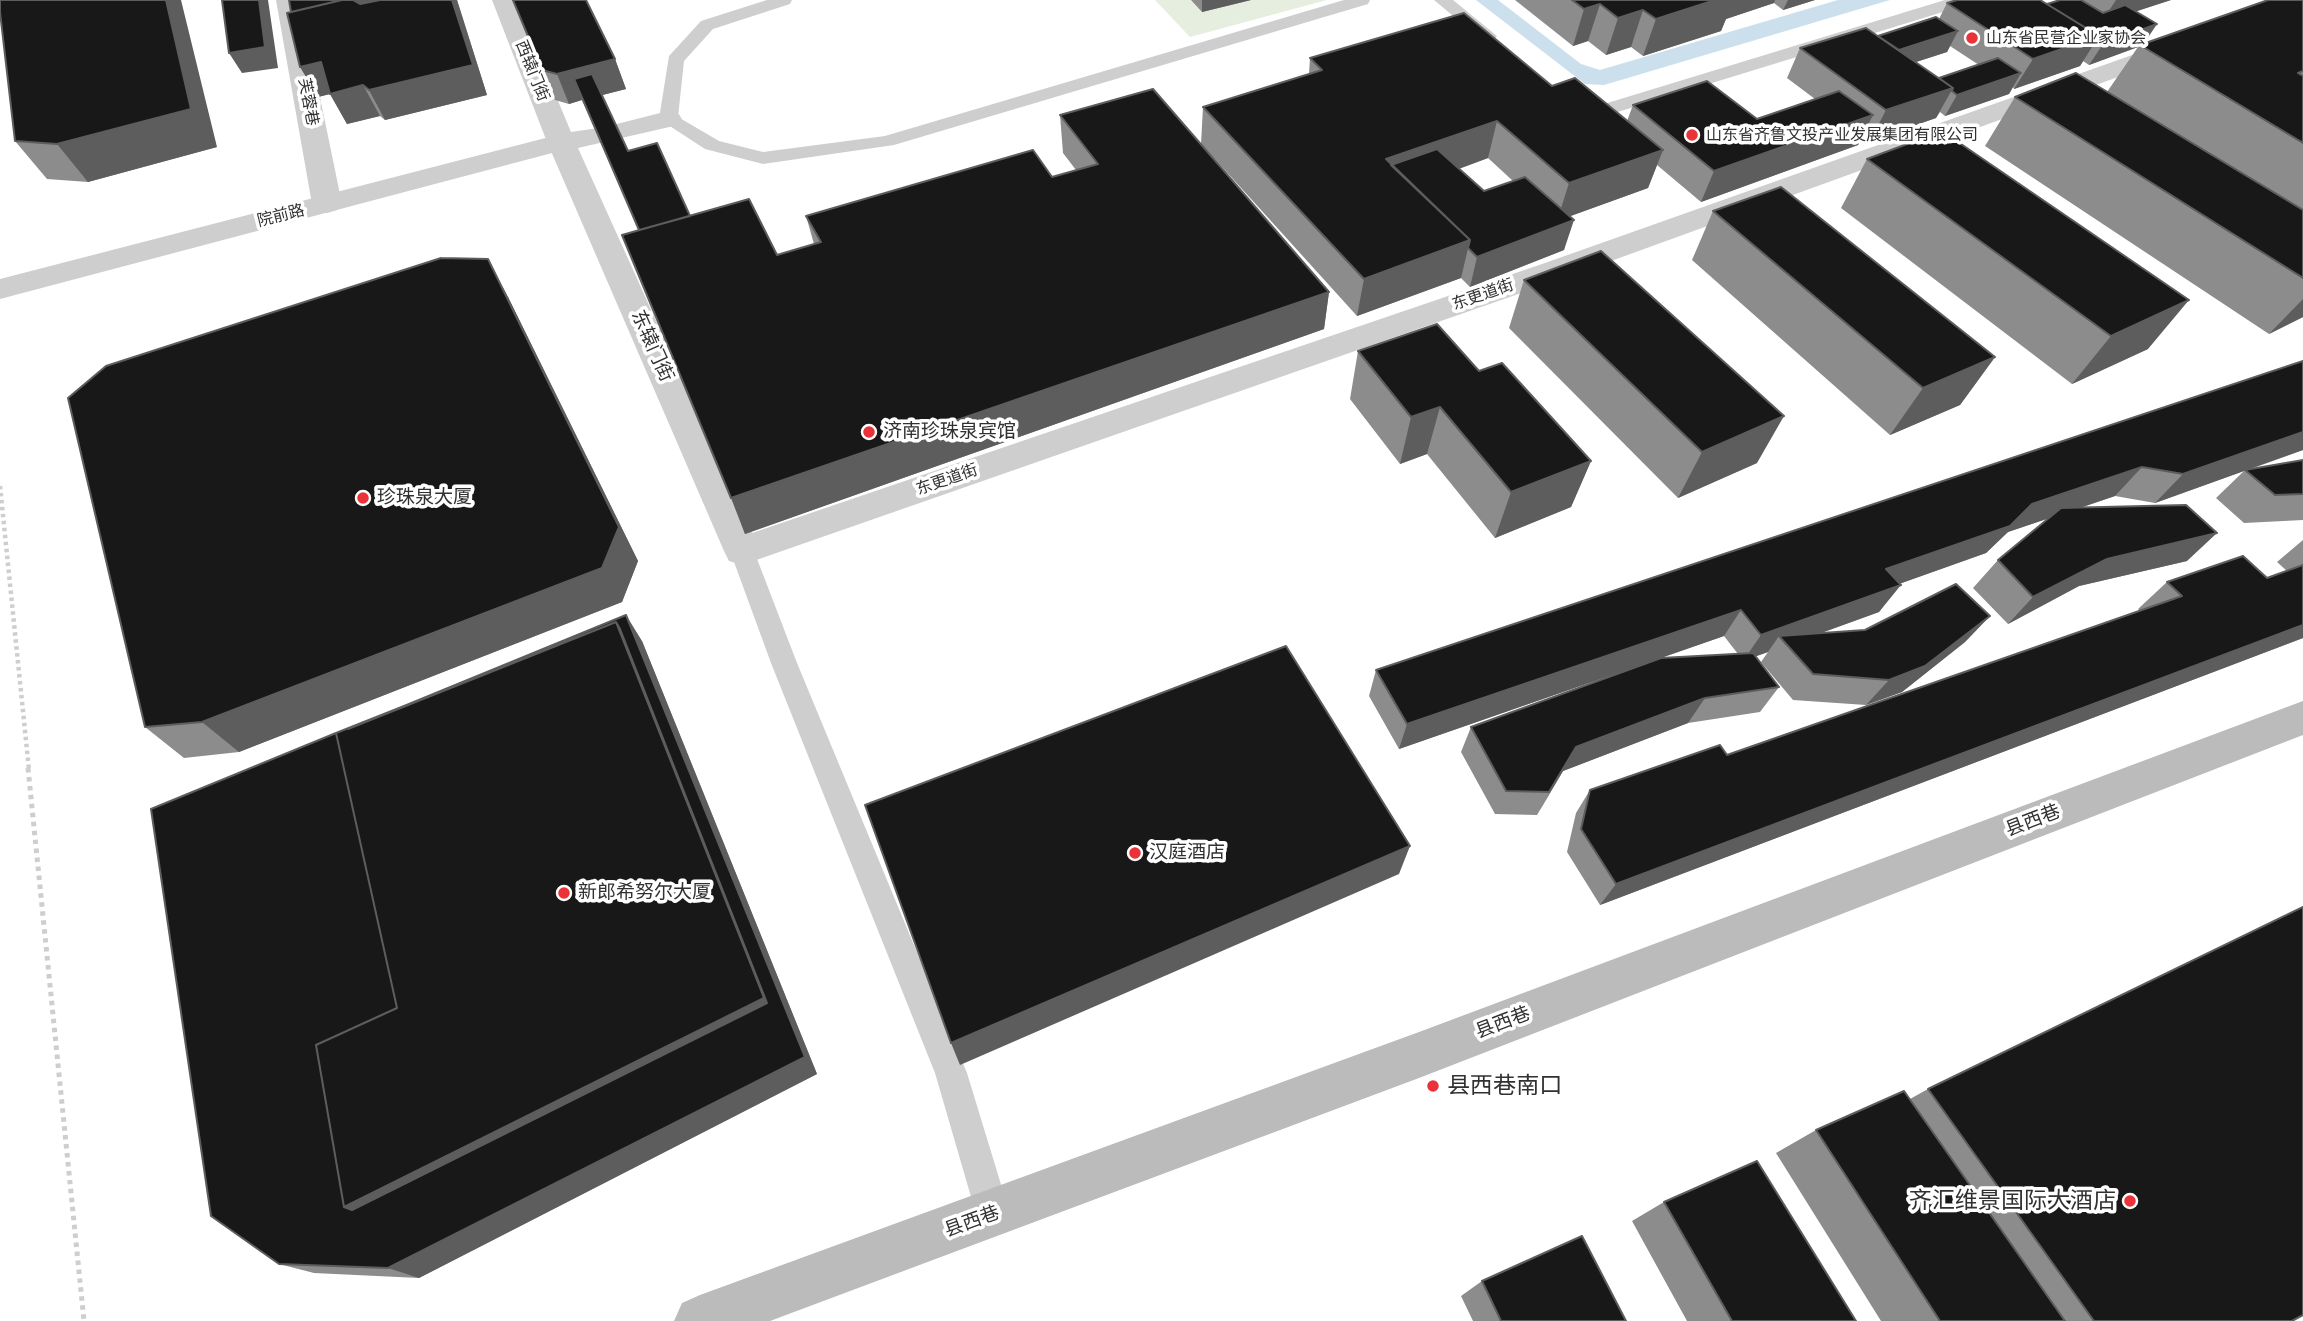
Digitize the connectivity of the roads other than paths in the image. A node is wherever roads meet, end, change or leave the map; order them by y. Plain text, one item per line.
1 (288, 0) edge
2 (504, 0) edge
3 (784, 0) edge
4 (1362, 0) edge
5 (1442, 0) edge
6 (1963, 0) edge
7 (2204, 38) edge
8 (1504, 49) edge
9 (1567, 99) edge
10 (668, 119) junction
11 (561, 142) junction
12 (327, 204) junction
13 (0, 289) edge
14 (743, 551) junction
15 (2303, 718) edge
16 (993, 1214) junction
17 (700, 1321) edge

1 - 12 street, 芙蓉巷
2 - 11 street, 西辕门街
3 - 10 lane
4 - 10 lane
5 - 8 lane
6 - 9 lane
7 - 14 street, 东更道街
10 - 11 street, 院前路
11 - 12 street, 院前路
11 - 14 street, 东辕门街
12 - 13 street, 院前路
14 - 16 lane
15 - 16 main road, 县西巷
16 - 17 main road, 县西巷

